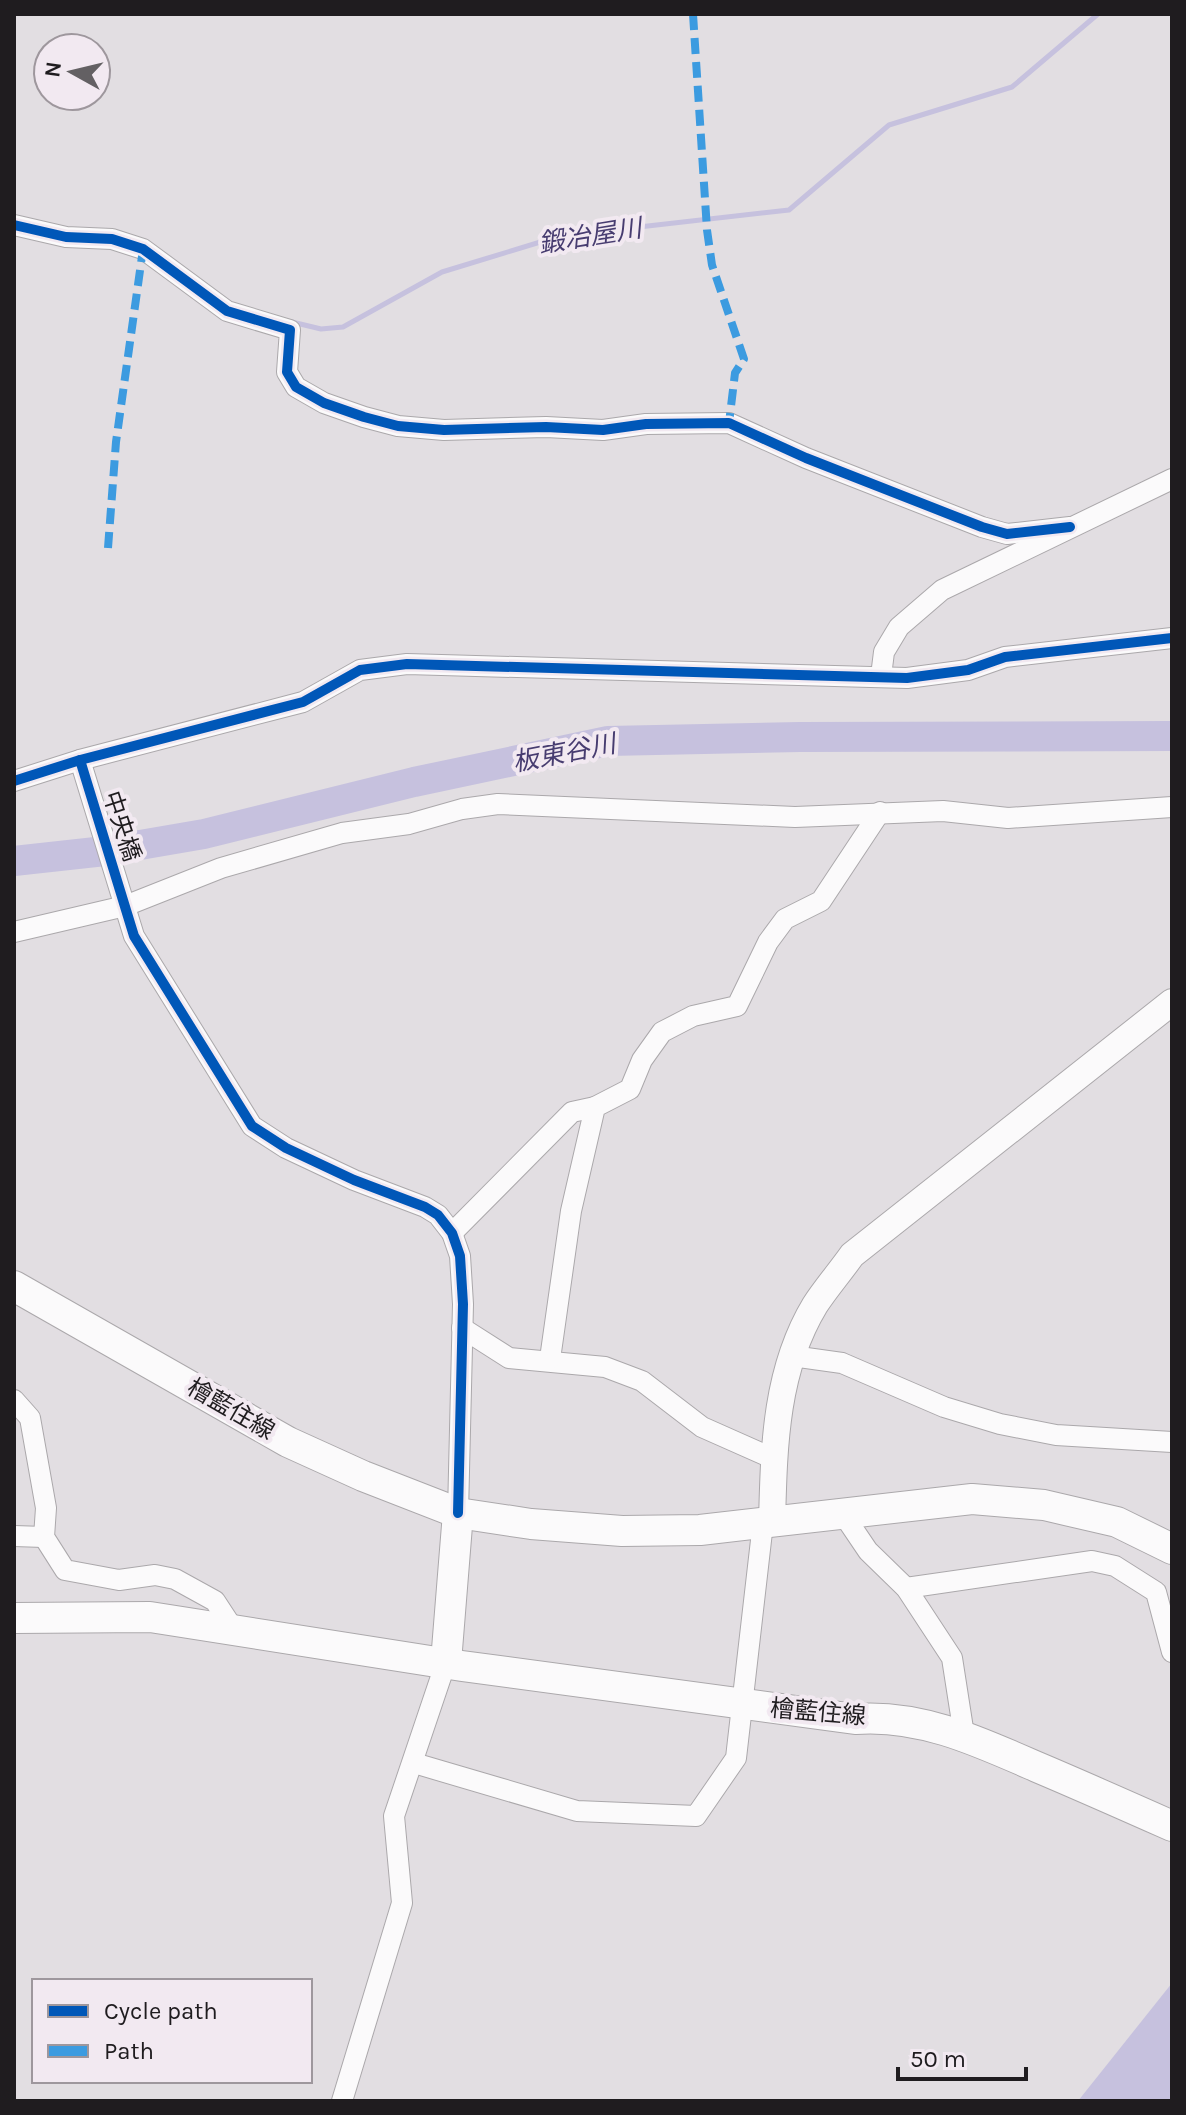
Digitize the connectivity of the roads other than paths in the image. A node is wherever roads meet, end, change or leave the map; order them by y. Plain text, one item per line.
1 (14, 225) edge
2 (1172, 479) edge
3 (1070, 527) junction
4 (1172, 638) edge
5 (881, 676) junction
6 (81, 766) junction
7 (14, 781) edge
8 (1172, 807) edge
9 (880, 812) junction
10 (124, 899) junction
11 (14, 932) edge
12 (1172, 1002) edge
13 (595, 1107) junction
14 (452, 1233) junction
15 (14, 1286) edge
16 (462, 1328) junction
17 (792, 1356) junction
18 (550, 1359) junction
19 (14, 1400) edge
20 (1172, 1442) edge
21 (774, 1459) junction
22 (458, 1513) junction
23 (843, 1514) junction
24 (767, 1523) junction
25 (14, 1536) edge
26 (44, 1537) junction
27 (1172, 1549) edge
28 (906, 1588) junction
29 (1166, 1601) edge
30 (17, 1622) edge
31 (234, 1630) junction
32 (1172, 1652) edge
33 (446, 1662) junction
34 (744, 1705) junction
35 (964, 1735) junction
36 (414, 1763) junction
37 (1172, 1826) edge
38 (342, 2101) edge

1 - 3 street
2 - 3 street
3 - 5 street
4 - 5 street
5 - 6 street
6 - 7 street
6 - 10 street, 中央橋
8 - 9 street
9 - 10 street
9 - 13 street
10 - 11 street
10 - 14 street, 中央橋
12 - 17 street
13 - 14 street
13 - 18 street
14 - 16 street
15 - 22 main road, 檜藍住線
16 - 18 street
16 - 22 street
17 - 20 street
17 - 21 street
18 - 21 street
19 - 26 street
21 - 24 street
22 - 24 main road, 檜藍住線
22 - 33 main road
23 - 24 main road, 檜藍住線
23 - 27 main road, 檜藍住線
23 - 28 street
24 - 34 street
25 - 26 street
26 - 31 street
28 - 29 street
28 - 35 street
29 - 32 street
30 - 31 main road, 檜藍住線
31 - 33 main road, 檜藍住線
33 - 34 main road, 檜藍住線
33 - 36 street
34 - 35 main road, 檜藍住線
34 - 36 street
35 - 37 main road, 檜藍住線
36 - 38 street

